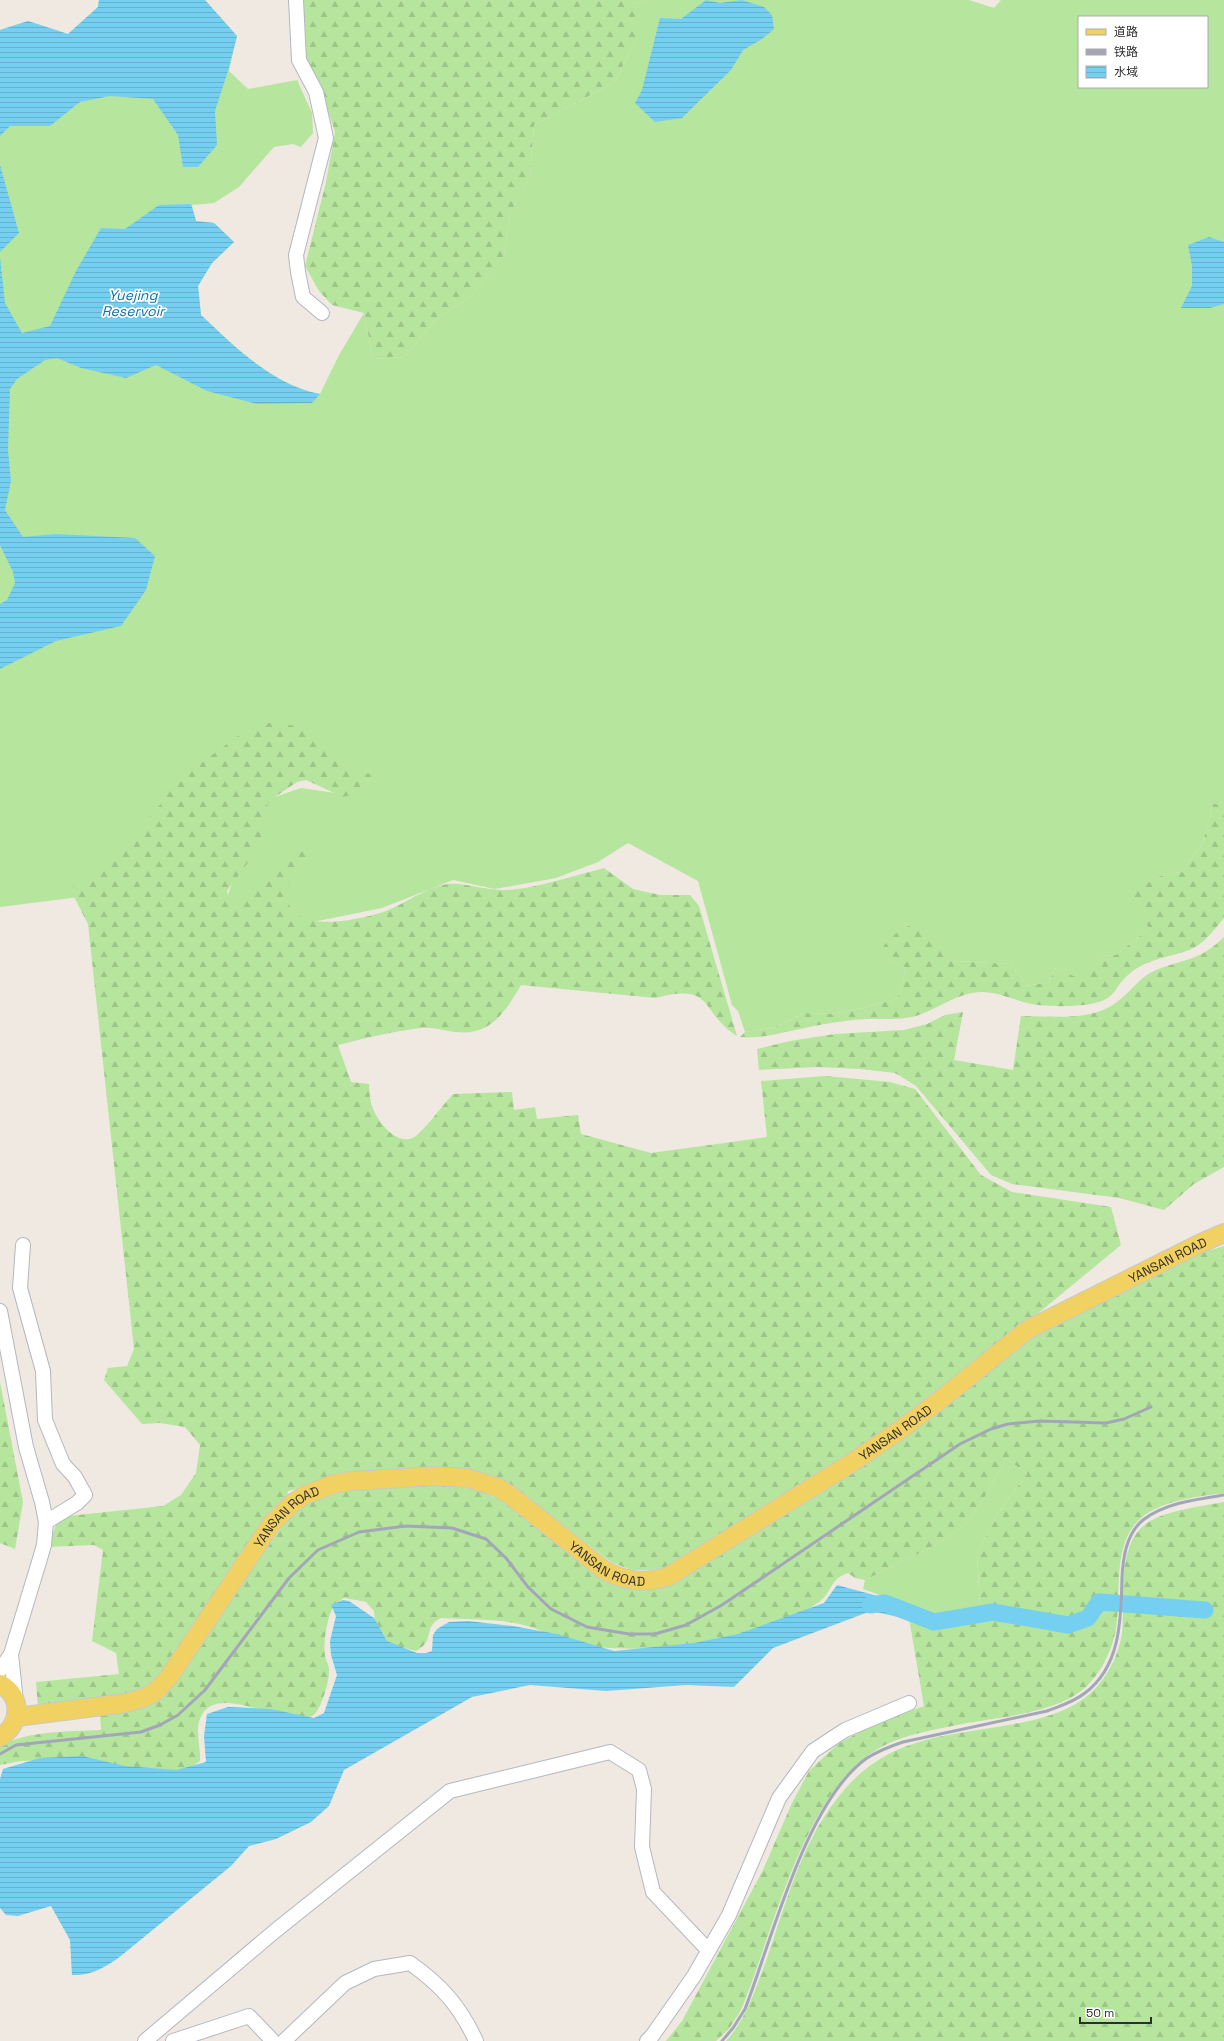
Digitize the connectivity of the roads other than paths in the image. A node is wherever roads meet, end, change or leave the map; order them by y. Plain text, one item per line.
1 (296, 0) edge
2 (322, 313) dead end
3 (1224, 1233) edge
4 (23, 1245) dead end
5 (0, 1311) edge
6 (46, 1522) junction
7 (11, 1654) junction
8 (0, 1680) edge
9 (909, 1703) dead end
10 (16, 1709) junction
11 (0, 1737) edge
12 (708, 1950) junction
13 (145, 2041) edge
14 (173, 2041) edge
15 (273, 2041) edge
16 (284, 2041) edge
17 (476, 2041) edge
18 (647, 2041) edge

1 - 2 street
3 - 10 main road, YANSAN ROAD
4 - 6 street
5 - 6 street
6 - 7 street
7 - 8 street
7 - 10 street
8 - 10 main road
9 - 12 street
10 - 11 main road
12 - 13 street
12 - 18 street
14 - 15 street
16 - 17 street

